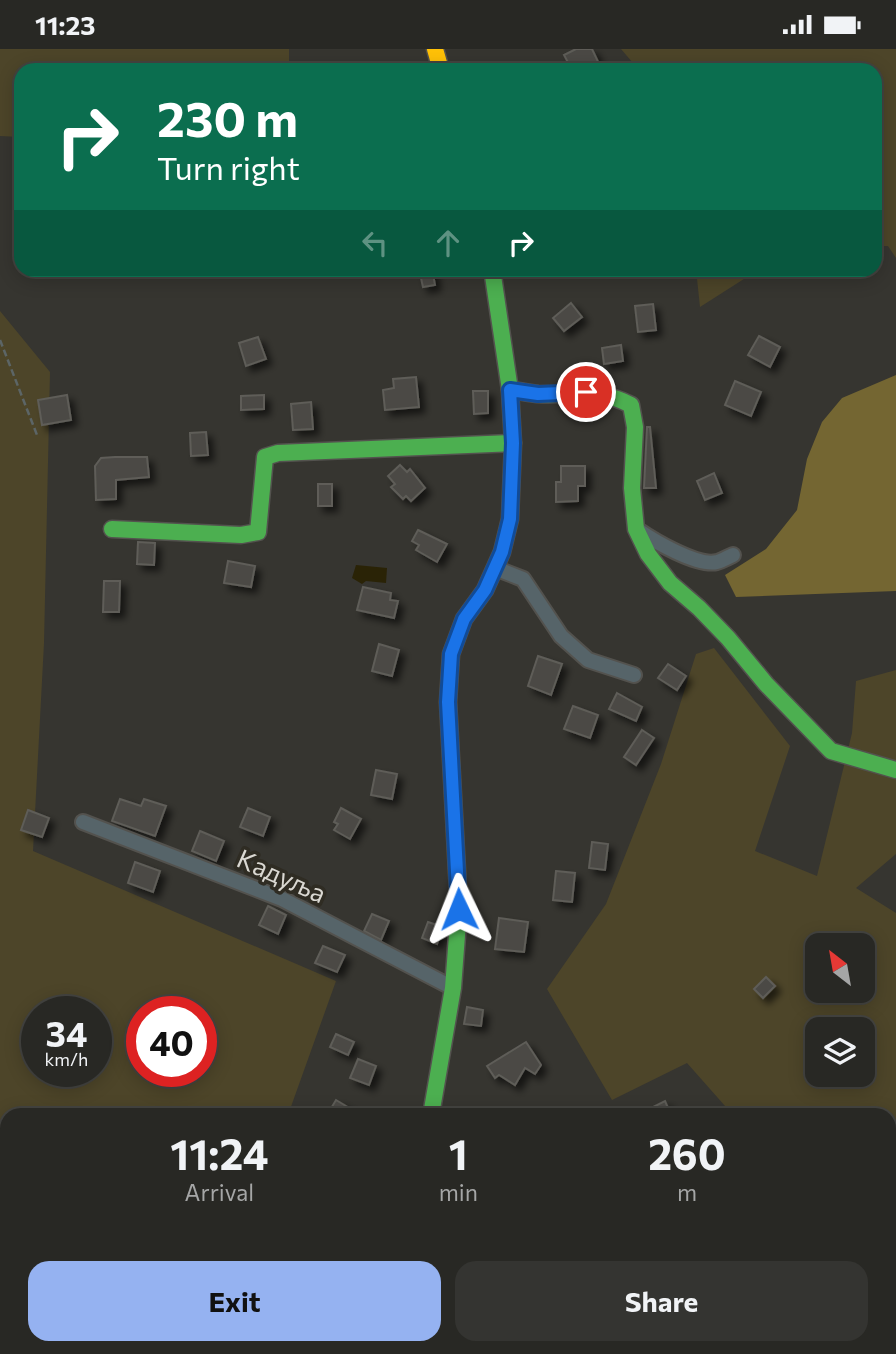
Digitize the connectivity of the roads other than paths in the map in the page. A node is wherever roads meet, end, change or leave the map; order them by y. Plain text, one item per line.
1 (493, 277) edge
2 (510, 390) junction
3 (513, 443) junction
4 (112, 529) dead end
5 (636, 530) junction
6 (733, 555) dead end
7 (495, 568) junction
8 (634, 675) dead end
9 (896, 770) edge
10 (83, 822) dead end
11 (453, 988) junction
12 (432, 1108) edge

1 - 2 street
2 - 3 street
2 - 5 street
3 - 4 street
3 - 7 street
5 - 6 street
5 - 9 street
7 - 8 street
7 - 11 street
10 - 11 street, Кадуља
11 - 12 street

